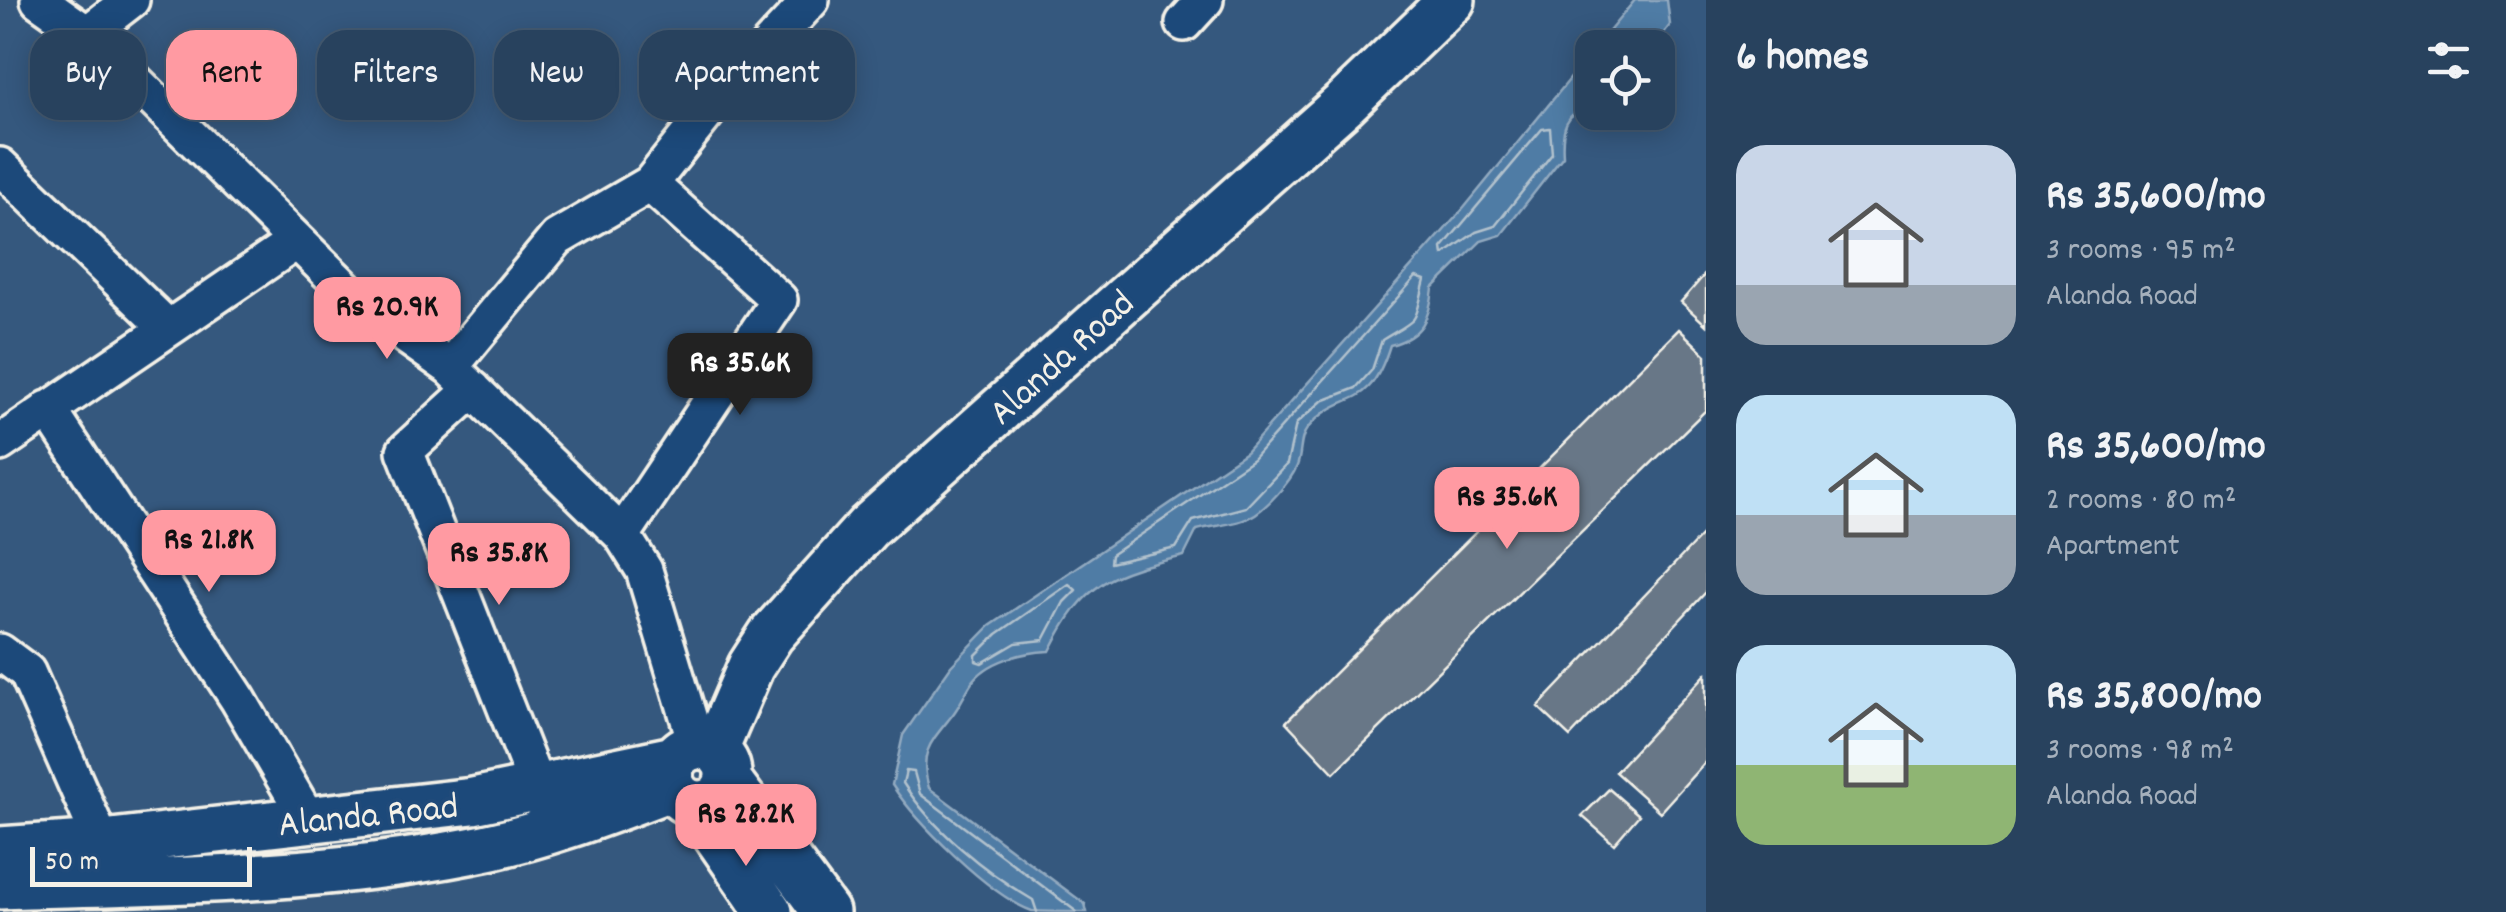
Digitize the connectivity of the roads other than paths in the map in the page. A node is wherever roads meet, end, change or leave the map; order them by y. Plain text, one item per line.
1 (39, 0) edge
2 (132, 0) edge
3 (811, 0) edge
4 (1447, 2) edge
5 (82, 30) edge
6 (93, 30) edge
7 (146, 92) edge
8 (0, 166) edge
9 (650, 184) junction
10 (297, 242) junction
11 (167, 327) junction
12 (462, 378) junction
13 (48, 408) junction
14 (0, 443) edge
15 (622, 535) junction
16 (0, 652) edge
17 (697, 771) junction
18 (538, 786) junction
19 (308, 819) junction
20 (553, 830) junction
21 (0, 850) edge
22 (115, 879) edge
23 (0, 886) edge
24 (769, 912) edge
25 (826, 912) edge

1 - 5 street
2 - 6 street
3 - 9 street
4 - 17 main road, Alanda Road
7 - 10 street
8 - 11 street
9 - 12 street
9 - 15 street
10 - 11 street
10 - 12 street
11 - 13 street
12 - 15 street
12 - 18 street
13 - 14 street
13 - 19 street
15 - 17 street
16 - 22 street
17 - 18 main road, Alanda Road
17 - 20 main road, Alanda Road
17 - 24 main road
17 - 25 main road
18 - 19 main road, Alanda Road
18 - 20 street
19 - 22 main road, Alanda Road
20 - 22 main road, Alanda Road
21 - 22 main road, Alanda Road
22 - 23 main road, Alanda Road

